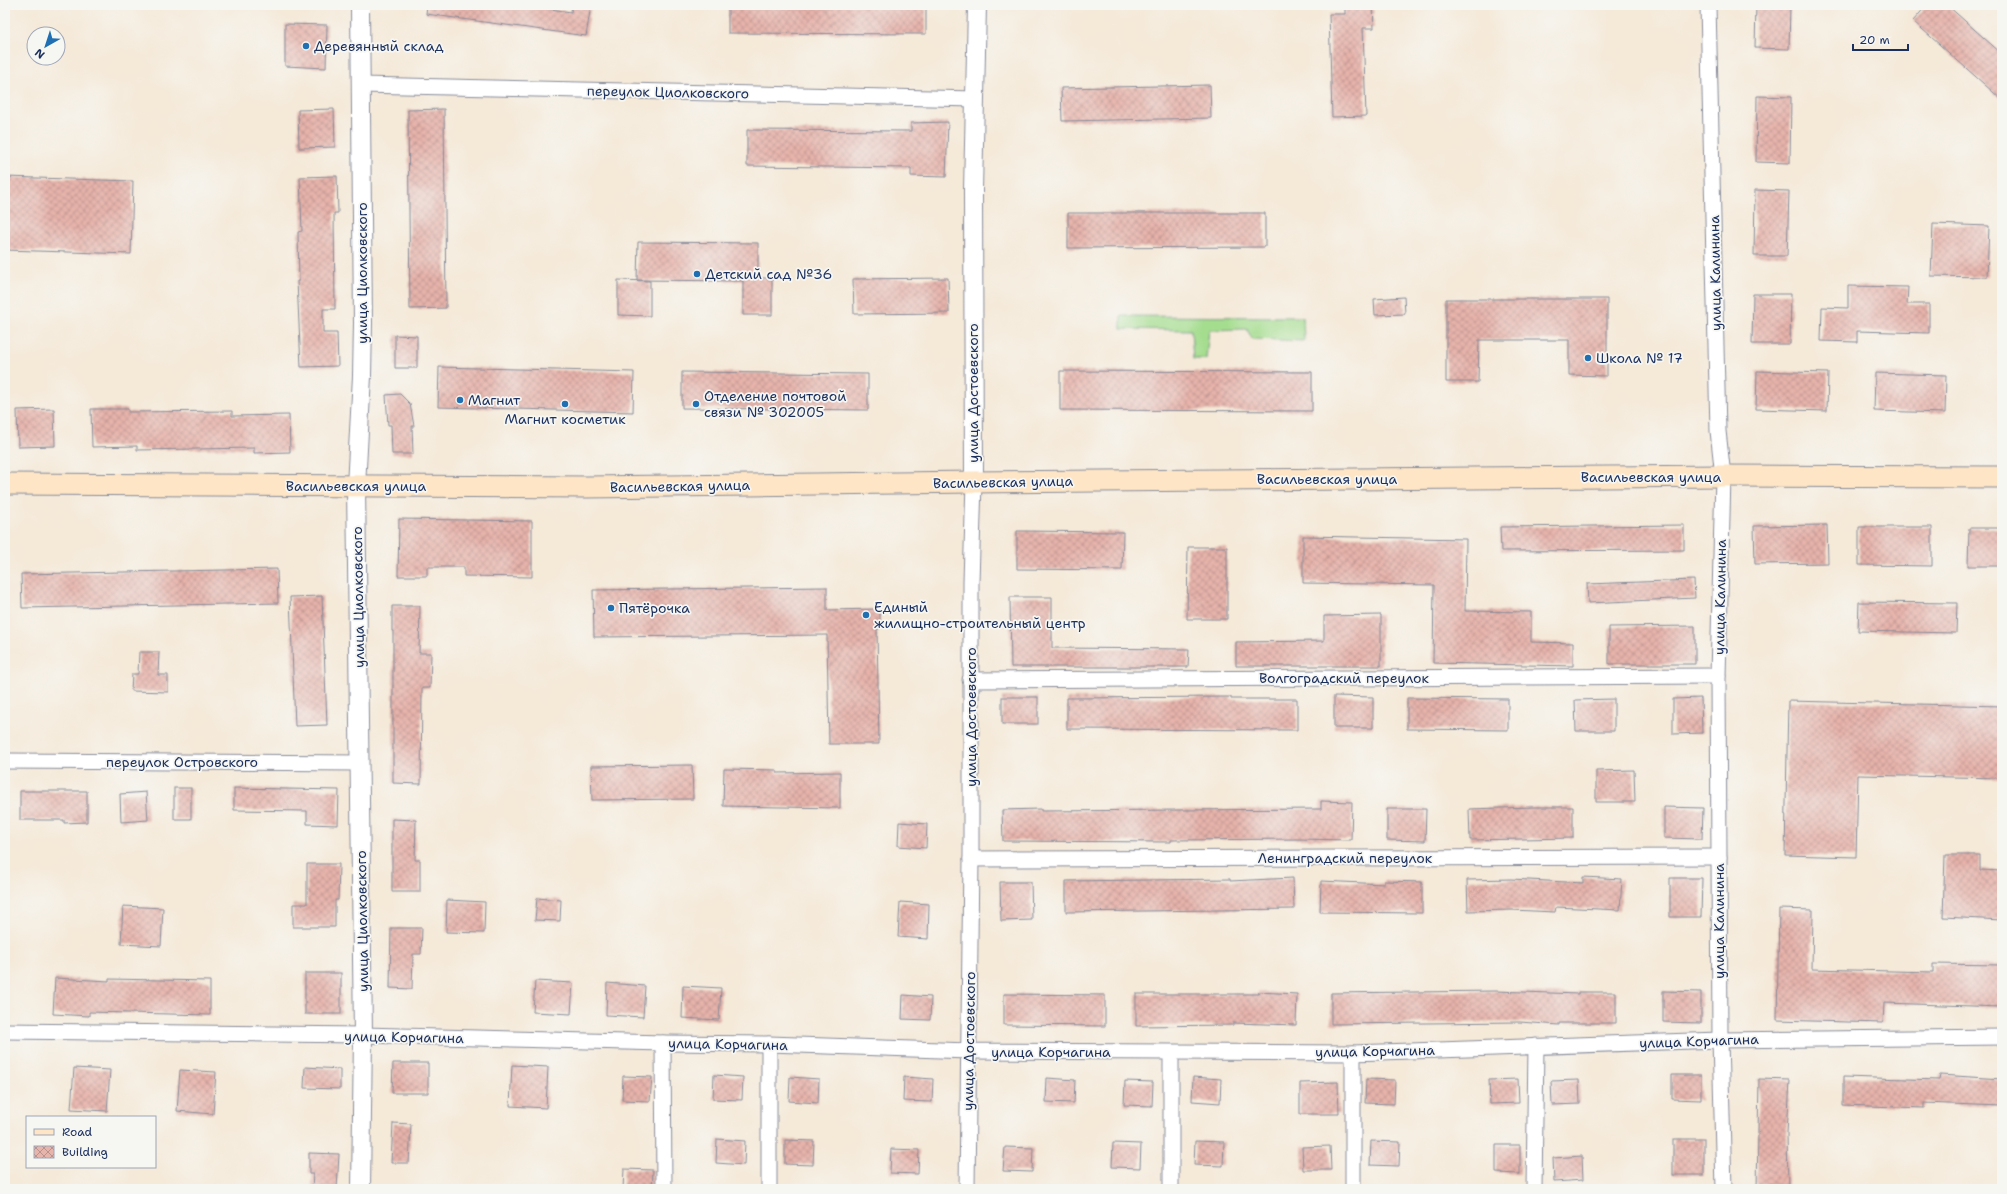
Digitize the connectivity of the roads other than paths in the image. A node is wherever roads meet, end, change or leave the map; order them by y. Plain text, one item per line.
1 (360, 5) edge
2 (977, 5) edge
3 (1708, 5) edge
4 (361, 85) junction
5 (974, 99) junction
6 (1723, 476) junction
7 (2002, 477) edge
8 (974, 482) junction
9 (5, 484) edge
10 (356, 486) junction
11 (1718, 676) junction
12 (970, 680) junction
13 (5, 761) edge
14 (360, 763) junction
15 (1719, 857) junction
16 (972, 859) junction
17 (5, 1031) edge
18 (363, 1035) junction
19 (2002, 1037) edge
20 (1720, 1040) junction
21 (663, 1043) junction
22 (769, 1044) junction
23 (1536, 1046) junction
24 (969, 1052) junction
25 (1171, 1053) junction
26 (1353, 1053) junction
27 (361, 1189) edge
28 (664, 1189) edge
29 (769, 1189) edge
30 (967, 1189) edge
31 (1170, 1189) edge
32 (1353, 1189) edge
33 (1534, 1189) edge
34 (1724, 1189) edge

1 - 4 street, улица Циолковского
2 - 5 street, улица Достоевского
3 - 6 street, улица Калинина
4 - 5 street, переулок Циолковского
4 - 10 street, улица Циолковского
5 - 8 street, улица Достоевского
6 - 7 main road, Васильевская улица
6 - 8 main road, Васильевская улица
6 - 11 street, улица Калинина
8 - 10 main road, Васильевская улица
8 - 12 street, улица Достоевского
9 - 10 main road, Васильевская улица
10 - 14 street, улица Циолковского
11 - 12 street, Волгоградский переулок
11 - 15 street, улица Калинина
12 - 16 street, улица Достоевского
13 - 14 street, переулок Островского
14 - 18 street, улица Циолковского
15 - 16 street, Ленинградский переулок
15 - 20 street, улица Калинина
16 - 24 street, улица Достоевского
17 - 18 street, улица Корчагина
18 - 21 street, улица Корчагина
18 - 27 street, улица Циолковского
19 - 20 street, улица Корчагина
20 - 23 street, улица Корчагина
20 - 34 street, улица Калинина
21 - 22 street, улица Корчагина
21 - 28 street
22 - 24 street, улица Корчагина
22 - 29 street
23 - 26 street, улица Корчагина
23 - 33 street
24 - 25 street, улица Корчагина
24 - 30 street, улица Достоевского
25 - 26 street, улица Корчагина
25 - 31 street
26 - 32 street

